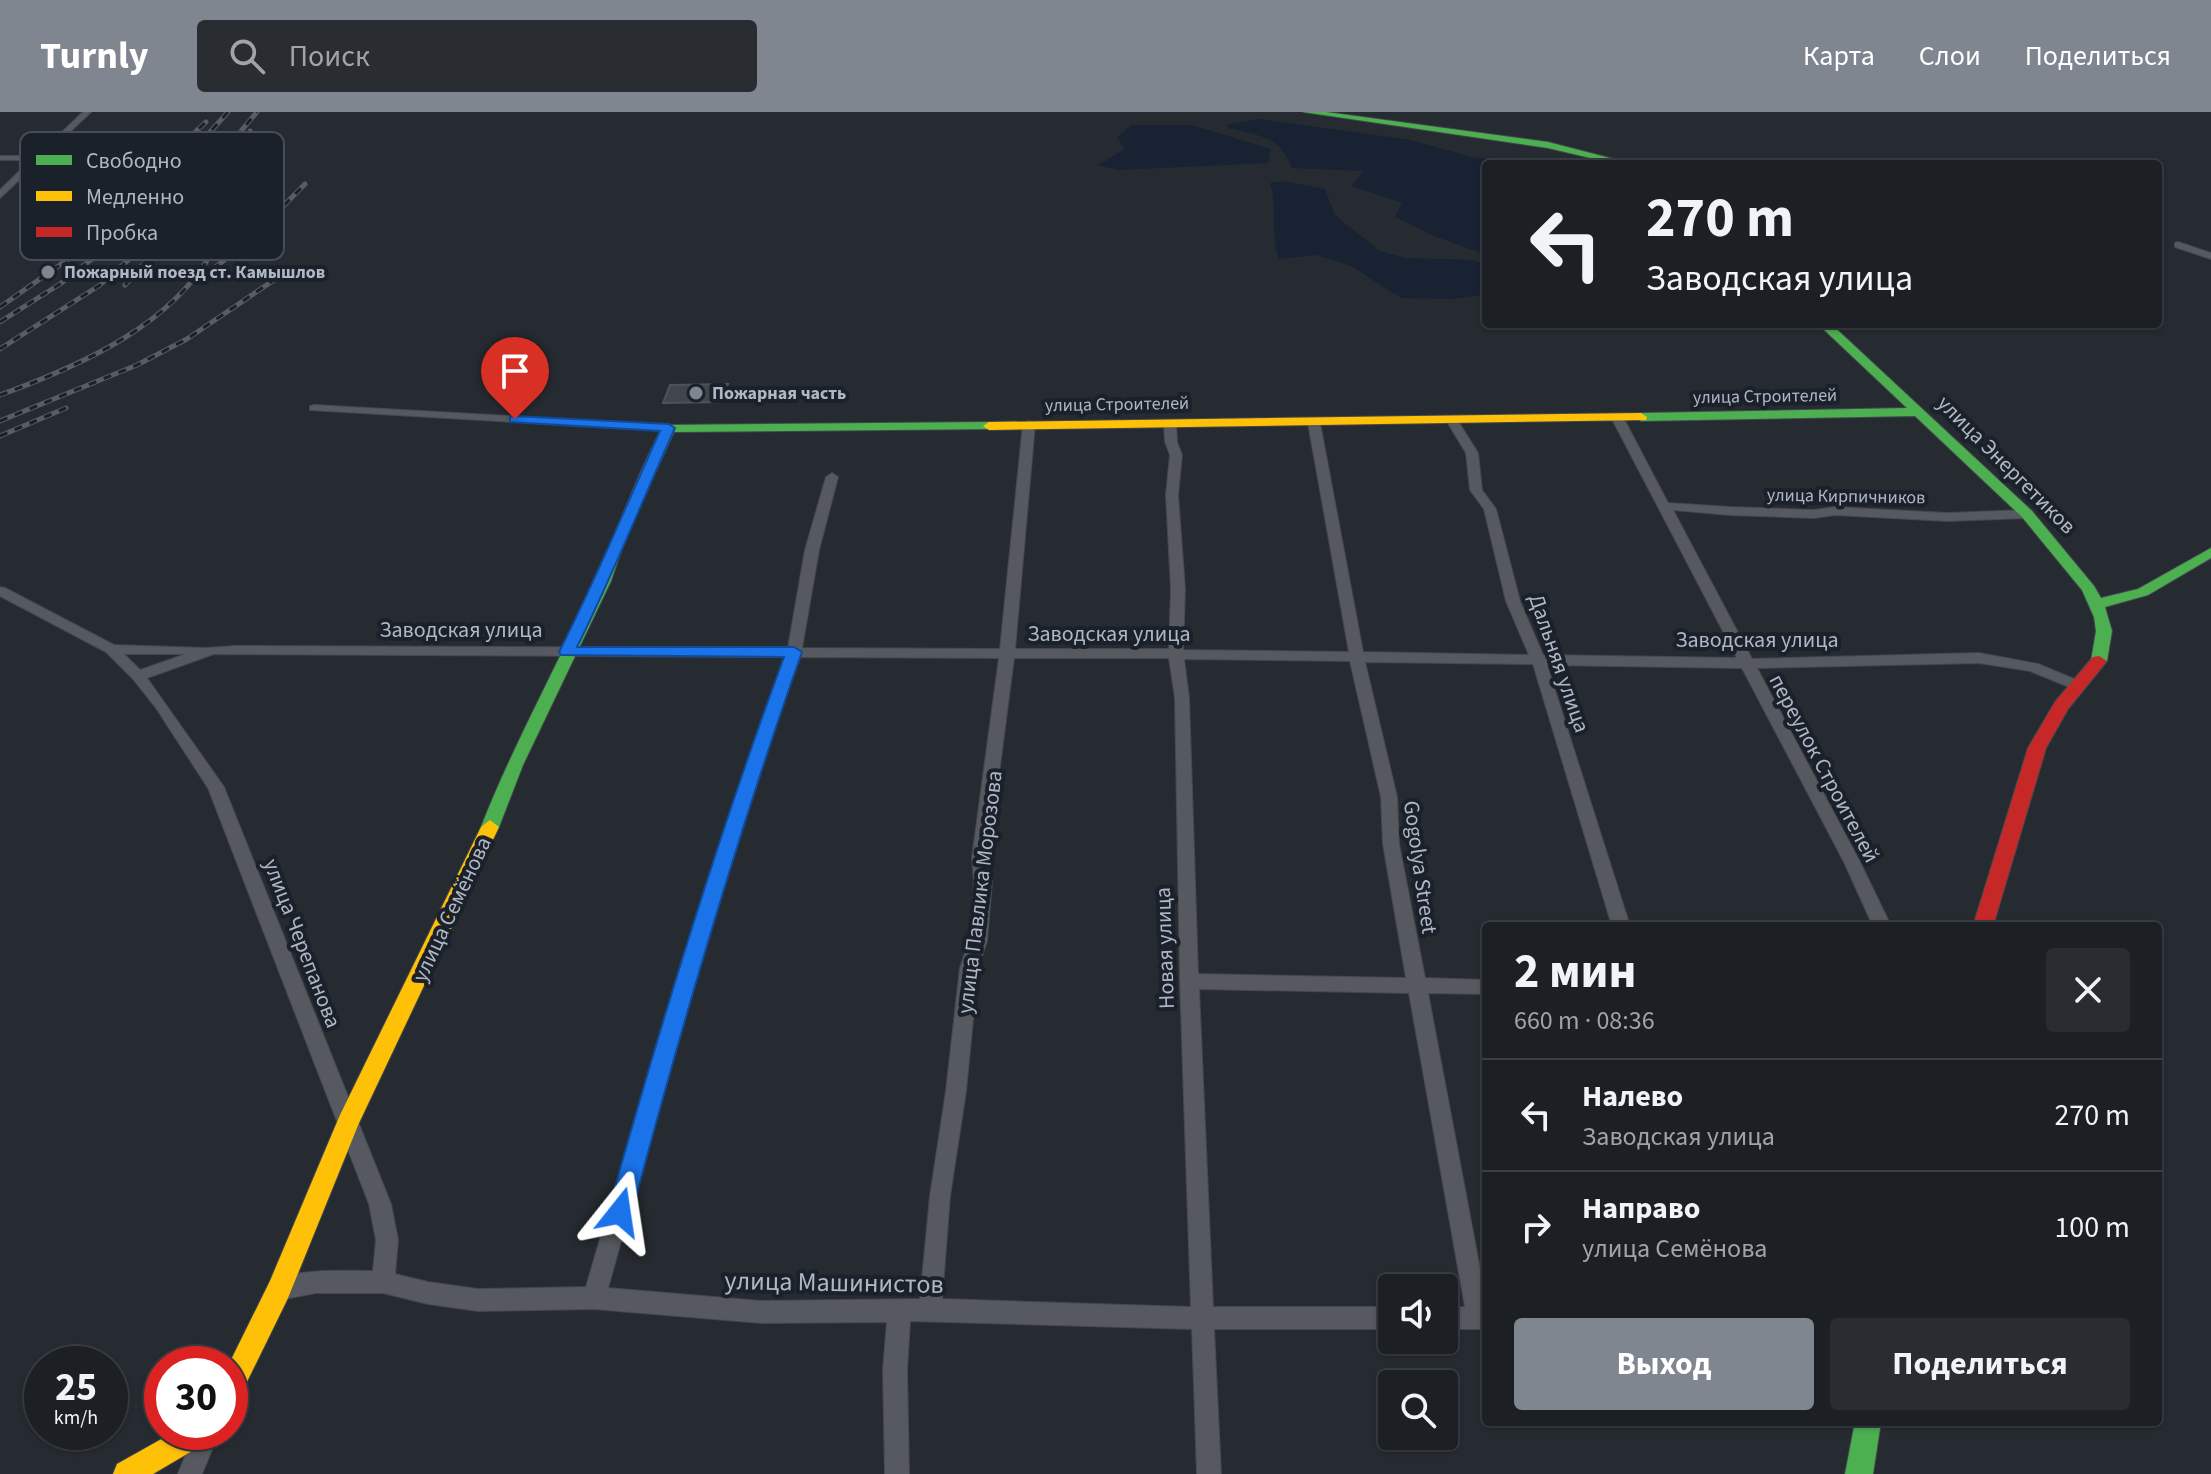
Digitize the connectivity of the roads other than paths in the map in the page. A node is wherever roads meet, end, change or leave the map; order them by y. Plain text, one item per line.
1 (87, 112) edge
2 (1307, 112) edge
3 (66, 132) edge
4 (1611, 160) edge
5 (20, 176) edge
6 (0, 195) edge
7 (2178, 245) dead end
8 (2211, 256) edge
9 (1828, 328) edge
10 (314, 408) dead end
11 (1921, 412) junction
12 (1618, 419) junction
13 (1452, 420) junction
14 (1170, 423) junction
15 (1314, 423) junction
16 (1029, 424) junction
17 (669, 428) junction
18 (832, 477) dead end
19 (1664, 506) junction
20 (2027, 514) junction
21 (2211, 552) edge
22 (0, 591) edge
23 (2097, 604) junction
24 (111, 649) junction
25 (213, 650) junction
26 (567, 652) junction
27 (794, 652) junction
28 (1007, 654) junction
29 (1176, 654) junction
30 (1357, 659) junction
31 (1539, 662) junction
32 (1744, 663) junction
33 (138, 676) junction
34 (2079, 686) junction
35 (1620, 922) edge
36 (1880, 922) edge
37 (1984, 922) edge
38 (1189, 981) junction
39 (1417, 984) junction
40 (1482, 987) edge
41 (348, 1122) junction
42 (383, 1282) junction
43 (279, 1289) junction
44 (594, 1298) junction
45 (930, 1310) junction
46 (899, 1313) junction
47 (1203, 1318) junction
48 (1378, 1318) edge
49 (1458, 1318) edge
50 (1482, 1318) edge
51 (248, 1352) edge
52 (1867, 1426) edge
53 (169, 1450) edge
54 (200, 1450) edge
55 (127, 1474) edge
56 (190, 1474) edge
57 (897, 1474) edge
58 (1209, 1474) edge
59 (1859, 1474) edge

1 - 3 street
2 - 4 street
5 - 6 street
7 - 8 street
9 - 11 street, улица Энергетиков
10 - 17 street, улица Строителей
11 - 12 street, улица Строителей
11 - 20 street, улица Энергетиков
12 - 13 street, улица Строителей
12 - 19 street, переулок Строителей
13 - 15 street, улица Строителей
13 - 31 street, Дальняя улица
14 - 15 street, улица Строителей
14 - 16 street, улица Строителей
14 - 29 street, Новая улица
15 - 30 street, Gogolya Street
16 - 17 street, улица Строителей
16 - 28 street, улица Павлика Морозова
17 - 26 street, улица Семёнова
18 - 27 street
19 - 20 street, улица Кирпичников
19 - 32 street, переулок Строителей
20 - 23 street, улица Энергетиков
21 - 23 street
22 - 24 street
23 - 34 street, улица Энергетиков
24 - 25 street
24 - 33 street, улица Черепанова
25 - 26 street, Заводская улица
25 - 33 street, Заводская улица
26 - 27 street, Заводская улица
26 - 41 street, улица Семёнова
27 - 28 street, Заводская улица
27 - 44 street
28 - 29 street, Заводская улица
28 - 45 street, улица Павлика Морозова
29 - 30 street, Заводская улица
29 - 38 street, Новая улица
30 - 31 street, Заводская улица
30 - 39 street, Gogolya Street
31 - 32 street, Заводская улица
31 - 35 street, Дальняя улица
32 - 34 street, Заводская улица
32 - 36 street, переулок Строителей
33 - 41 street, улица Черепанова
34 - 37 street, улица Энергетиков
38 - 39 street
38 - 47 street, Новая улица
39 - 40 street
39 - 50 street, Gogolya Street
41 - 42 street, улица Черепанова
41 - 43 street, улица Семёнова
42 - 43 street, улица Машинистов
42 - 44 street, улица Машинистов
43 - 51 street, улица Семёнова
44 - 46 street, улица Машинистов
45 - 46 street, улица Машинистов
45 - 47 street, улица Машинистов
46 - 57 street
47 - 48 street, улица Машинистов
47 - 58 street, Новая улица
49 - 50 street
52 - 59 street
53 - 55 street
54 - 56 street

